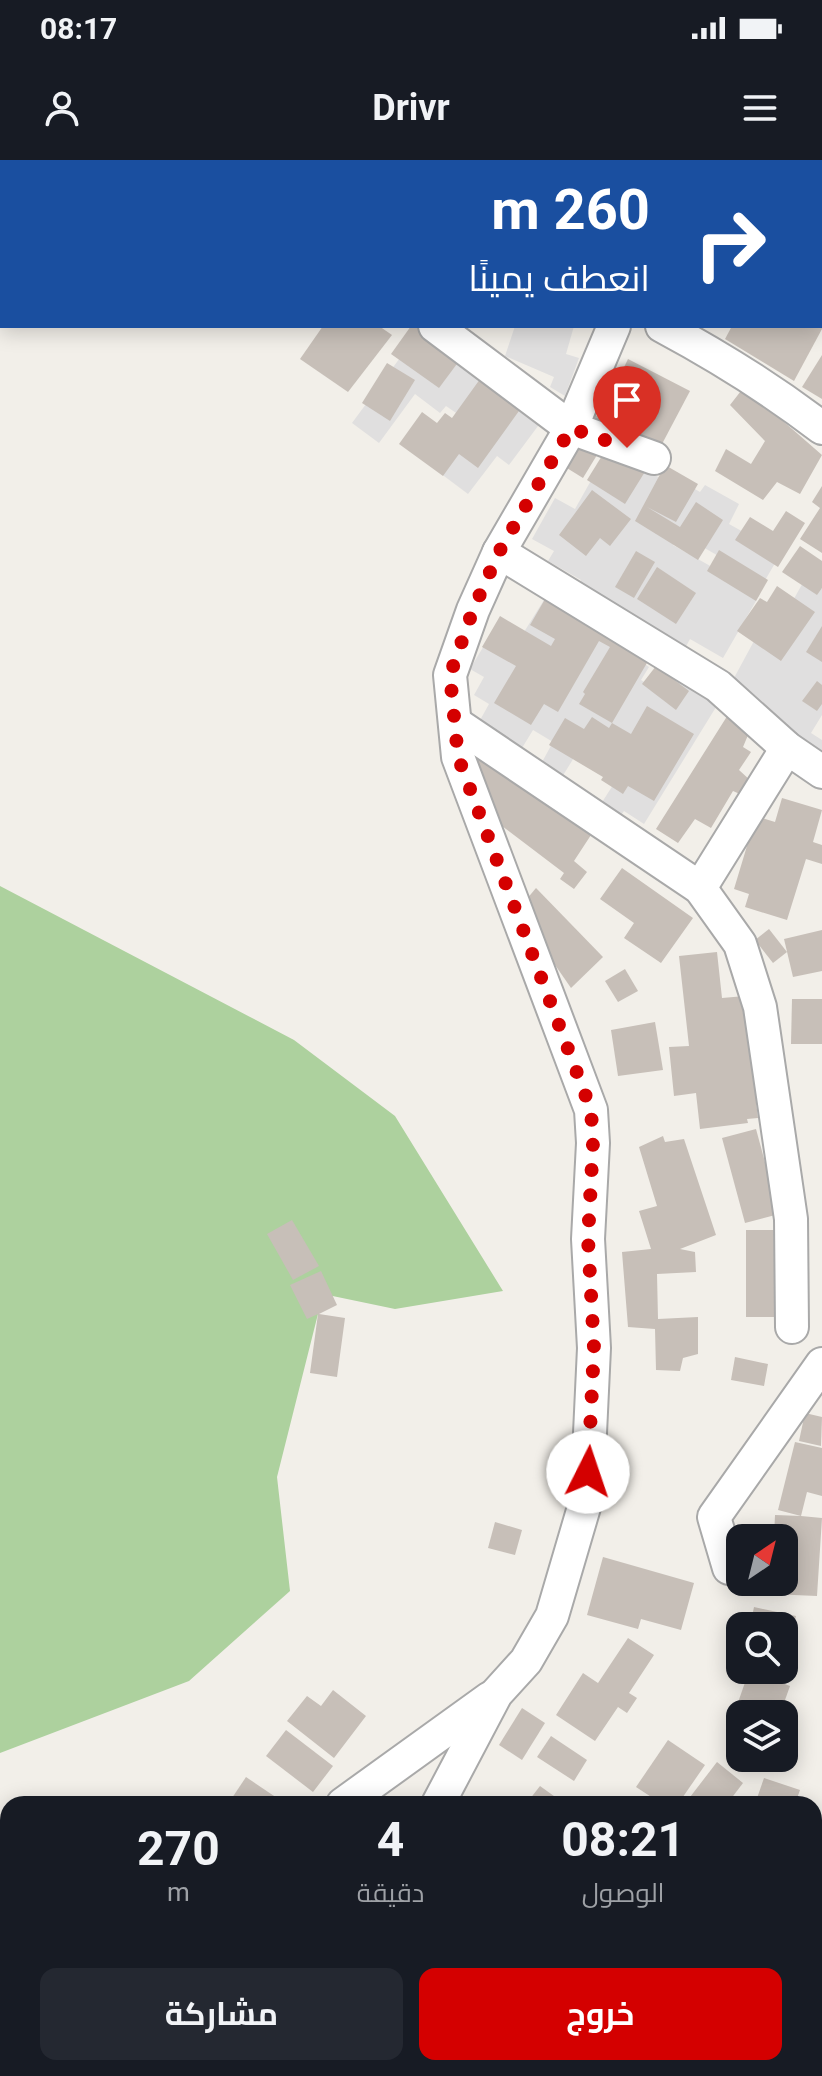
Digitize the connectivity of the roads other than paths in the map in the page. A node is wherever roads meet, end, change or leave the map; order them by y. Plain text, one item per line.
1 (438, 328) edge
2 (613, 328) edge
3 (666, 328) edge
4 (571, 428) junction
5 (822, 428) edge
6 (654, 458) dead end
7 (499, 552) junction
8 (455, 723) junction
9 (787, 748) junction
10 (822, 772) edge
11 (700, 888) junction
12 (792, 1327) dead end
13 (822, 1364) edge
14 (726, 1558) edge
15 (496, 1694) junction
16 (354, 1796) edge
17 (442, 1796) edge

1 - 4 street
2 - 4 street
3 - 5 street
4 - 6 street
4 - 7 street
7 - 8 street
7 - 9 street
8 - 11 street
8 - 15 street
9 - 10 street
9 - 11 street
11 - 12 street
13 - 14 street
15 - 16 street
15 - 17 street

